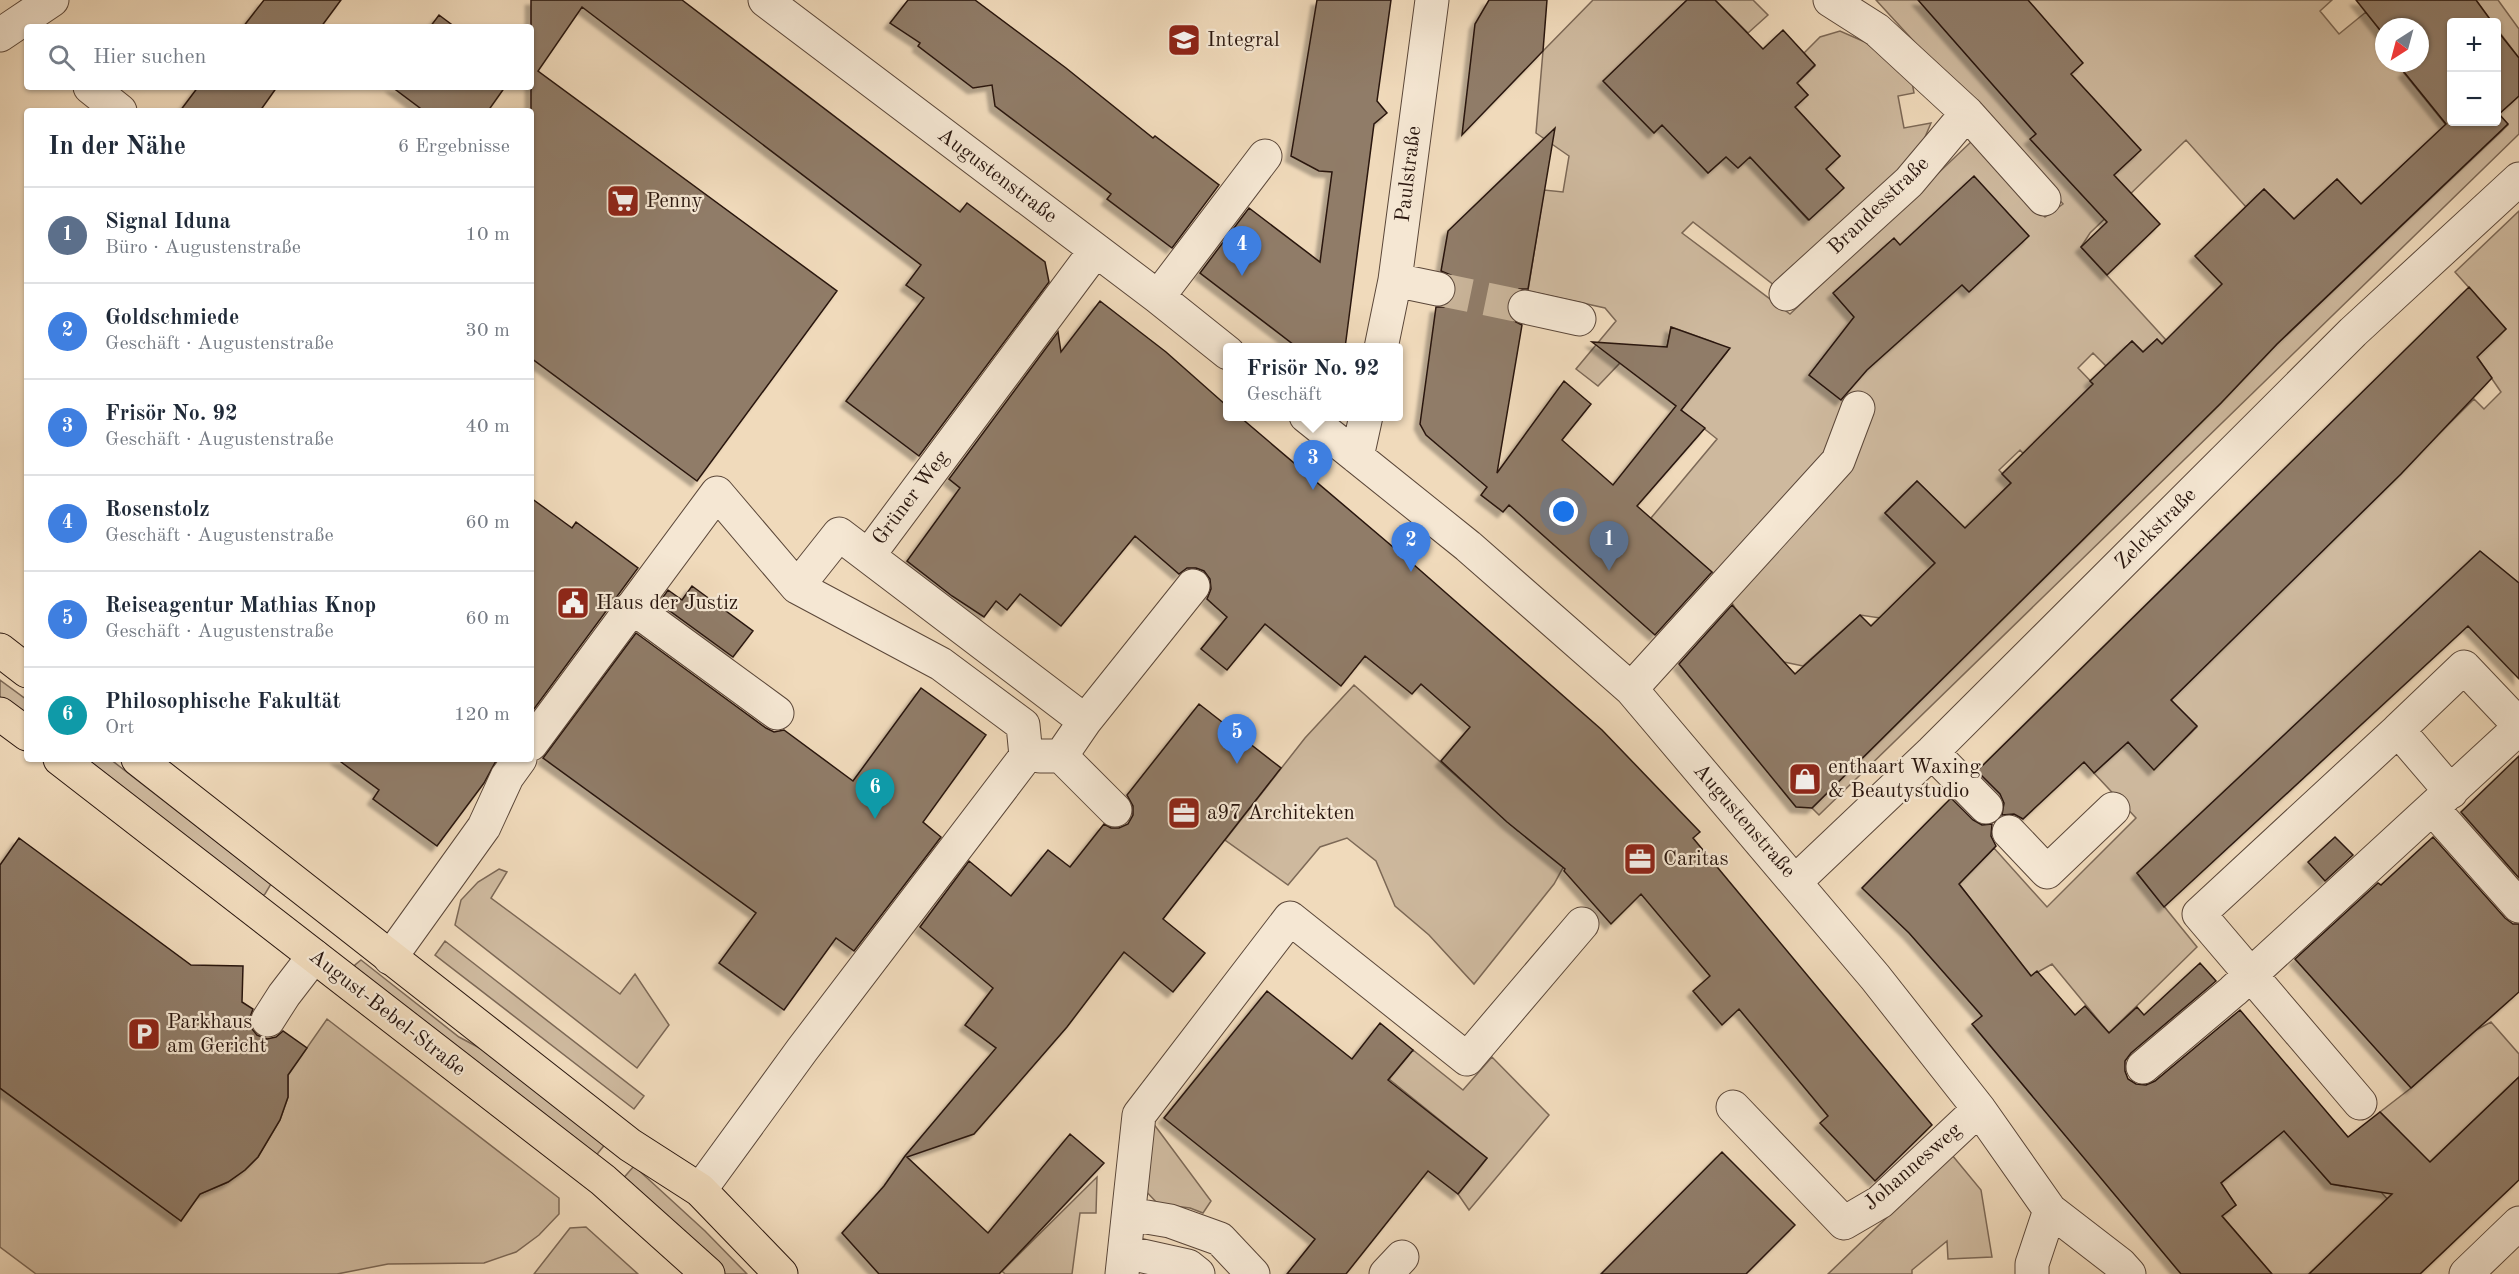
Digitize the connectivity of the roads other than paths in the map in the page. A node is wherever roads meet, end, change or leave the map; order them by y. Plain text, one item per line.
1 (765, 0) edge
2 (1432, 0) edge
3 (1830, 0) edge
4 (40, 14) edge
5 (0, 35) edge
6 (1967, 112) junction
7 (1265, 156) dead end
8 (2519, 179) edge
9 (2044, 199) dead end
10 (1095, 251) junction
11 (1395, 280) junction
12 (1438, 289) tunnel mouth
13 (1786, 294) dead end
14 (1158, 297) junction
15 (1525, 307) tunnel mouth
16 (1579, 319) dead end
17 (1382, 343) edge
18 (1223, 350) edge
19 (1858, 408) dead end
20 (1311, 421) edge
21 (1365, 421) edge
22 (1357, 458) junction
23 (868, 556) junction
24 (1193, 586) dead end
25 (797, 587) junction
26 (632, 607) junction
27 (0, 650) edge
28 (24, 669) edge
29 (1631, 688) junction
30 (777, 713) dead end
31 (1085, 721) junction
32 (2519, 726) edge
33 (2398, 730) junction
34 (534, 740) edge
35 (1932, 752) junction
36 (1026, 756) junction
37 (1061, 756) junction
38 (64, 762) edge
39 (142, 762) edge
40 (518, 762) edge
41 (2442, 800) junction
42 (1986, 807) dead end
43 (2113, 809) dead end
44 (1115, 810) dead end
45 (2009, 832) dead end
46 (1796, 881) junction
47 (2519, 906) edge
48 (1582, 924) dead end
49 (314, 956) junction
50 (390, 958) junction
51 (2251, 975) junction
52 (268, 1020) dead end
53 (2143, 1067) dead end
54 (2360, 1103) dead end
55 (1733, 1107) dead end
56 (1979, 1109) junction
57 (700, 1190) junction
58 (2050, 1210) junction
59 (1129, 1214) junction
60 (2519, 1223) edge
61 (1123, 1263) edge
62 (708, 1274) edge
63 (781, 1274) edge
64 (1198, 1274) edge
65 (1253, 1274) edge
66 (2032, 1274) edge
67 (2129, 1274) edge
68 (2466, 1274) edge

1 - 10 street, Augustenstraße
2 - 11 street, Paulstraße
3 - 6 street
4 - 5 street
6 - 9 street
6 - 13 street, Brandesstraße
7 - 14 street
8 - 35 street, Zelckstraße
10 - 14 street, Augustenstraße
10 - 23 street, Grüner Weg
11 - 12 street
11 - 17 street, Paulstraße
14 - 18 street, Augustenstraße
15 - 16 street
19 - 29 street
20 - 22 street, Augustenstraße
21 - 22 street
22 - 29 street, Augustenstraße
23 - 25 street
23 - 31 street, Grüner Weg
24 - 31 street
25 - 26 street
25 - 36 street
26 - 30 street
26 - 34 street
27 - 28 main road
29 - 46 street, Augustenstraße
31 - 37 street
32 - 33 street
32 - 41 street
33 - 41 street
33 - 51 street
35 - 42 street
35 - 46 street, Zelckstraße
36 - 37 street
36 - 57 street
37 - 44 street
38 - 49 main road, August-Bebel-Straße
39 - 50 main road
40 - 50 street
41 - 47 street
41 - 51 street
43 - 45 street
46 - 56 street, Augustenstraße
48 - 59 street
49 - 52 street
49 - 62 main road, August-Bebel-Straße
50 - 57 main road
51 - 53 street
51 - 54 street
55 - 56 street, Johannesweg
56 - 58 street, Augustenstraße
57 - 63 main road
58 - 66 street
58 - 67 street, Augustenstraße
59 - 61 street
59 - 65 street
60 - 68 street
61 - 64 street

